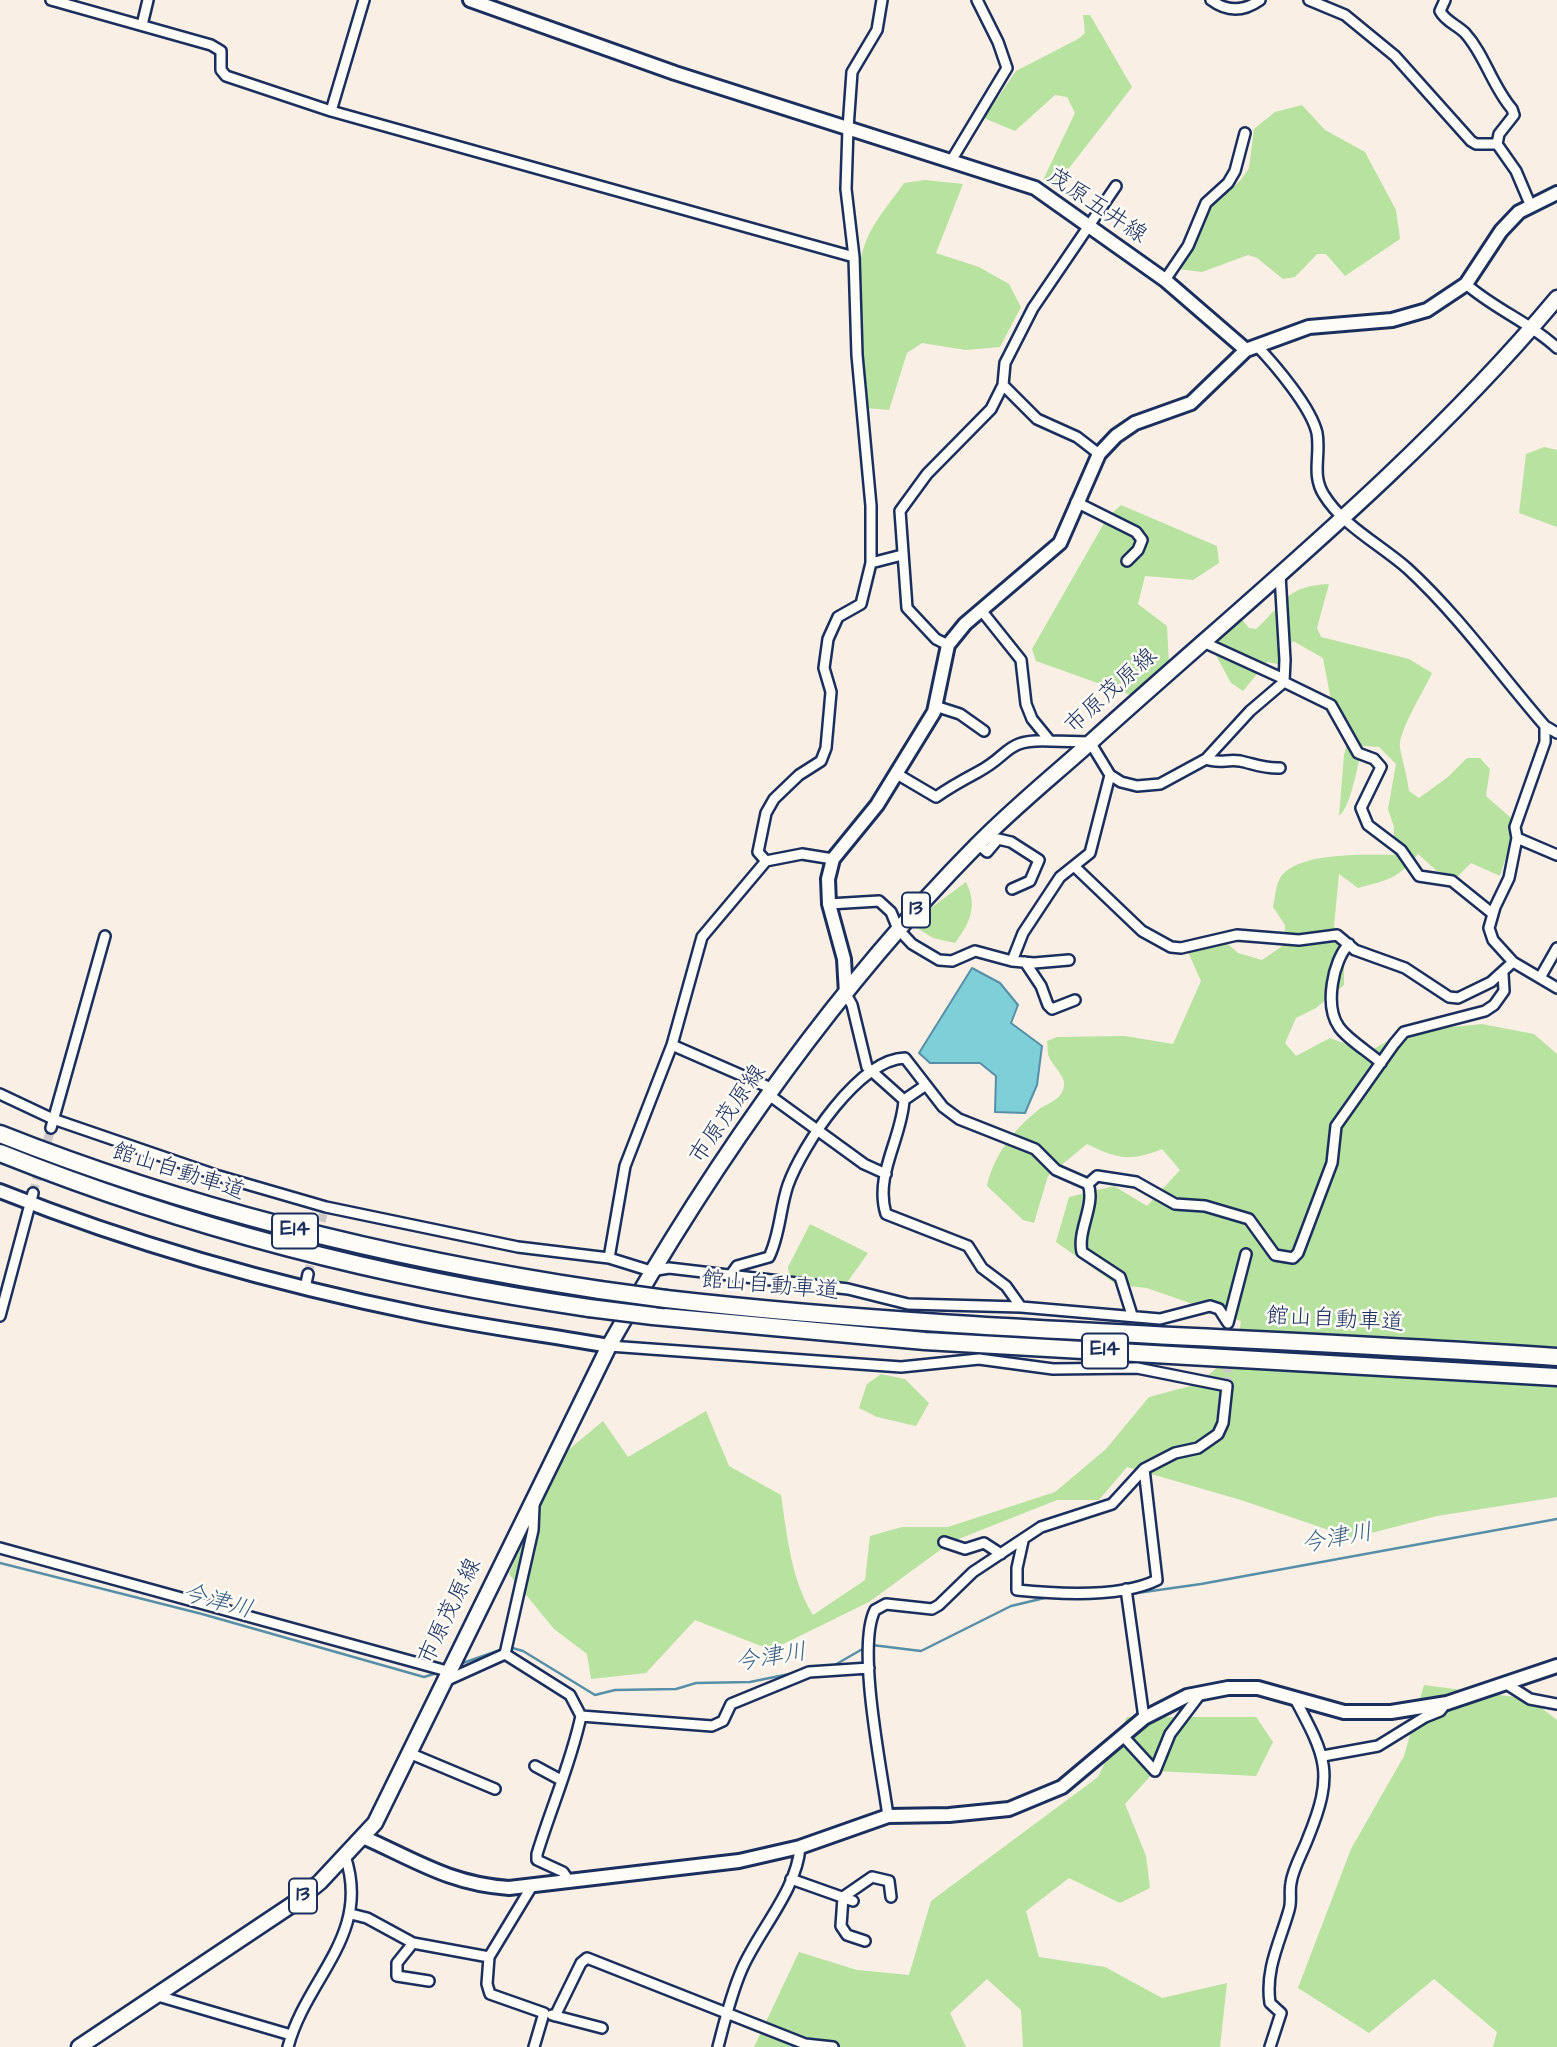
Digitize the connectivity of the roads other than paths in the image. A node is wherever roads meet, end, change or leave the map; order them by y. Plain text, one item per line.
1 (51, 0) edge
2 (148, 0) edge
3 (363, 0) edge
4 (470, 0) edge
5 (882, 0) edge
6 (977, 0) edge
7 (1211, 0) edge
8 (1260, 0) edge
9 (1309, 0) edge
10 (1445, 0) edge
11 (142, 26) junction
12 (331, 111) junction
13 (848, 128) junction
14 (1245, 133) dead end
15 (1497, 144) junction
16 (951, 160) junction
17 (1116, 186) dead end
18 (1557, 193) edge
19 (1530, 204) junction
20 (1091, 226) junction
21 (854, 257) junction
22 (1166, 280) junction
23 (1466, 284) junction
24 (1557, 298) edge
25 (1531, 329) junction
26 (1251, 348) junction
27 (1557, 348) edge
28 (1003, 385) junction
29 (1099, 454) junction
30 (1076, 502) junction
31 (1344, 517) junction
32 (902, 555) junction
33 (1127, 561) dead end
34 (870, 563) junction
35 (1279, 574) junction
36 (981, 610) junction
37 (1203, 642) junction
38 (948, 645) junction
39 (1284, 680) junction
40 (935, 706) junction
41 (1545, 726) junction
42 (984, 732) dead end
43 (1557, 733) edge
44 (1050, 741) junction
45 (1090, 742) junction
46 (1206, 759) junction
47 (1280, 768) dead end
48 (897, 774) junction
49 (1110, 775) junction
50 (1517, 838) junction
51 (978, 844) junction
52 (1557, 855) edge
53 (834, 859) junction
54 (766, 861) junction
55 (1075, 867) junction
56 (1012, 888) dead end
57 (829, 904) junction
58 (1493, 914) junction
59 (898, 929) junction
60 (105, 936) dead end
61 (1349, 944) junction
62 (1557, 948) edge
63 (1069, 960) dead end
64 (1013, 961) junction
65 (1025, 962) junction
66 (1513, 962) junction
67 (1503, 974) junction
68 (1541, 976) junction
69 (1557, 988) edge
70 (846, 994) junction
71 (1075, 1000) dead end
72 (672, 1045) junction
73 (1381, 1063) junction
74 (872, 1072) junction
75 (926, 1084) junction
76 (771, 1093) junction
77 (0, 1094) edge
78 (904, 1100) junction
79 (52, 1124) junction
80 (817, 1129) junction
81 (0, 1134) edge
82 (0, 1153) edge
83 (886, 1174) junction
84 (1088, 1184) junction
85 (0, 1191) edge
86 (32, 1198) junction
87 (1246, 1254) dead end
88 (609, 1258) junction
89 (651, 1272) junction
90 (308, 1274) tunnel mouth
91 (730, 1276) junction
92 (305, 1288) junction
93 (1021, 1307) junction
94 (1132, 1315) junction
95 (0, 1316) edge
96 (609, 1346) junction
97 (1557, 1357) edge
98 (1557, 1377) edge
99 (1144, 1469) junction
100 (533, 1498) junction
101 (1023, 1541) junction
102 (943, 1542) dead end
103 (0, 1548) edge
104 (1001, 1554) junction
105 (1125, 1589) junction
106 (506, 1654) junction
107 (1557, 1666) edge
108 (869, 1668) junction
109 (447, 1672) junction
110 (1505, 1683) junction
111 (1201, 1693) junction
112 (1293, 1697) junction
113 (1447, 1703) junction
114 (1557, 1704) edge
115 (581, 1716) junction
116 (1144, 1718) junction
117 (1123, 1736) junction
118 (409, 1753) junction
119 (1322, 1756) junction
120 (535, 1766) dead end
121 (561, 1780) junction
122 (495, 1789) dead end
123 (888, 1816) junction
124 (363, 1838) junction
125 (800, 1847) junction
126 (345, 1856) junction
127 (791, 1879) junction
128 (570, 1882) junction
129 (532, 1886) junction
130 (843, 1897) junction
131 (891, 1897) dead end
132 (853, 1901) dead end
133 (351, 1914) junction
134 (865, 1941) dead end
135 (413, 1943) junction
136 (489, 1957) junction
137 (429, 1981) dead end
138 (158, 1996) junction
139 (727, 2012) junction
140 (544, 2013) junction
141 (555, 2016) junction
142 (603, 2028) dead end
143 (291, 2035) junction
144 (79, 2047) edge
145 (288, 2047) edge
146 (534, 2047) edge
147 (718, 2047) edge
148 (833, 2047) edge
149 (1270, 2047) edge

1 - 11 street
2 - 11 street
3 - 12 street
4 - 13 street, 茂原五井線
5 - 13 street
6 - 16 street
7 - 8 street
9 - 15 street
10 - 15 street
11 - 12 street
12 - 21 street
13 - 16 street, 茂原五井線
13 - 21 street
14 - 22 street
15 - 19 street
16 - 20 street, 茂原五井線
17 - 20 street
18 - 19 street
19 - 23 street
20 - 22 street, 茂原五井線
20 - 28 street
21 - 34 street
22 - 26 street, 茂原五井線
23 - 25 street
23 - 26 street
24 - 25 main road, 市原茂原線 / 13
25 - 27 street
25 - 31 main road, 市原茂原線 / 13
26 - 29 street
26 - 31 street
28 - 29 street
28 - 32 street
29 - 30 street
30 - 33 street
30 - 36 street
31 - 35 main road, 市原茂原線 / 13
31 - 41 street
32 - 34 street
32 - 38 street
34 - 54 street
35 - 37 main road, 市原茂原線 / 13
35 - 39 street
36 - 38 street
36 - 44 street
37 - 39 street
37 - 45 main road, 市原茂原線 / 13
38 - 40 street
39 - 46 street
39 - 58 street
40 - 42 street
40 - 48 street
41 - 43 street
41 - 50 street
44 - 45 street
44 - 48 street
45 - 49 street
45 - 51 main road, 市原茂原線 / 13
46 - 47 street
46 - 49 street
48 - 53 street
49 - 55 street
50 - 52 street
50 - 58 street
51 - 56 street
51 - 59 main road, 市原茂原線 / 13
53 - 54 street
53 - 57 street
54 - 72 street
55 - 61 street
55 - 64 street
57 - 59 street
57 - 70 street
58 - 66 street
59 - 64 street
59 - 70 main road, 市原茂原線 / 13
60 - 79 street
61 - 67 street
61 - 73 street
62 - 68 street
63 - 65 street
64 - 65 street
65 - 71 street
66 - 67 street
66 - 68 street
67 - 73 street
68 - 69 street
70 - 74 street
70 - 76 main road, 市原茂原線 / 13
72 - 76 street
72 - 88 street
73 - 84 street
74 - 75 street
74 - 78 street
74 - 80 street
75 - 78 street
75 - 84 street
76 - 80 street
76 - 89 main road, 市原茂原線 / 13
77 - 79 street
78 - 83 street
79 - 88 street
80 - 83 street
80 - 91 street
81 - 97 highway, 館山自動車道 / E14, bridge
82 - 98 highway, 館山自動車道 / E14, bridge
83 - 93 street
84 - 94 street
85 - 86 street
86 - 92 street
86 - 95 street
87 - 94 street
88 - 89 street
89 - 91 street
89 - 96 main road, 市原茂原線 / 13
90 - 92 street
91 - 93 street
92 - 96 street
93 - 94 street
96 - 99 street
96 - 100 main road, 市原茂原線 / 13
99 - 101 street
99 - 105 street
100 - 106 street
100 - 109 main road, 市原茂原線 / 13
101 - 104 street
101 - 105 street
102 - 104 street
103 - 109 street
104 - 108 street
105 - 116 street
106 - 109 street
106 - 115 street
107 - 110 street
108 - 115 street
108 - 123 street
109 - 118 main road, 市原茂原線 / 13
110 - 113 street
110 - 114 street
111 - 112 street
111 - 116 street
111 - 117 street
112 - 113 street
112 - 119 street
113 - 119 street
115 - 121 street
116 - 117 street
117 - 123 street
118 - 122 street
118 - 124 main road, 市原茂原線 / 13
119 - 149 street
120 - 121 street
121 - 128 street
123 - 125 street
124 - 126 main road, 市原茂原線 / 13
124 - 129 street
125 - 127 street
125 - 128 street
126 - 133 street
126 - 138 main road, 市原茂原線 / 13
127 - 130 street
127 - 139 street
128 - 129 street
129 - 136 street
130 - 131 street
130 - 132 street
130 - 134 street
133 - 135 street
133 - 143 street
135 - 136 street
135 - 137 street
136 - 140 street
138 - 143 street
138 - 144 main road, 市原茂原線 / 13
139 - 141 street
139 - 147 street
139 - 148 street
140 - 141 street
140 - 146 street
141 - 142 street
143 - 145 street

